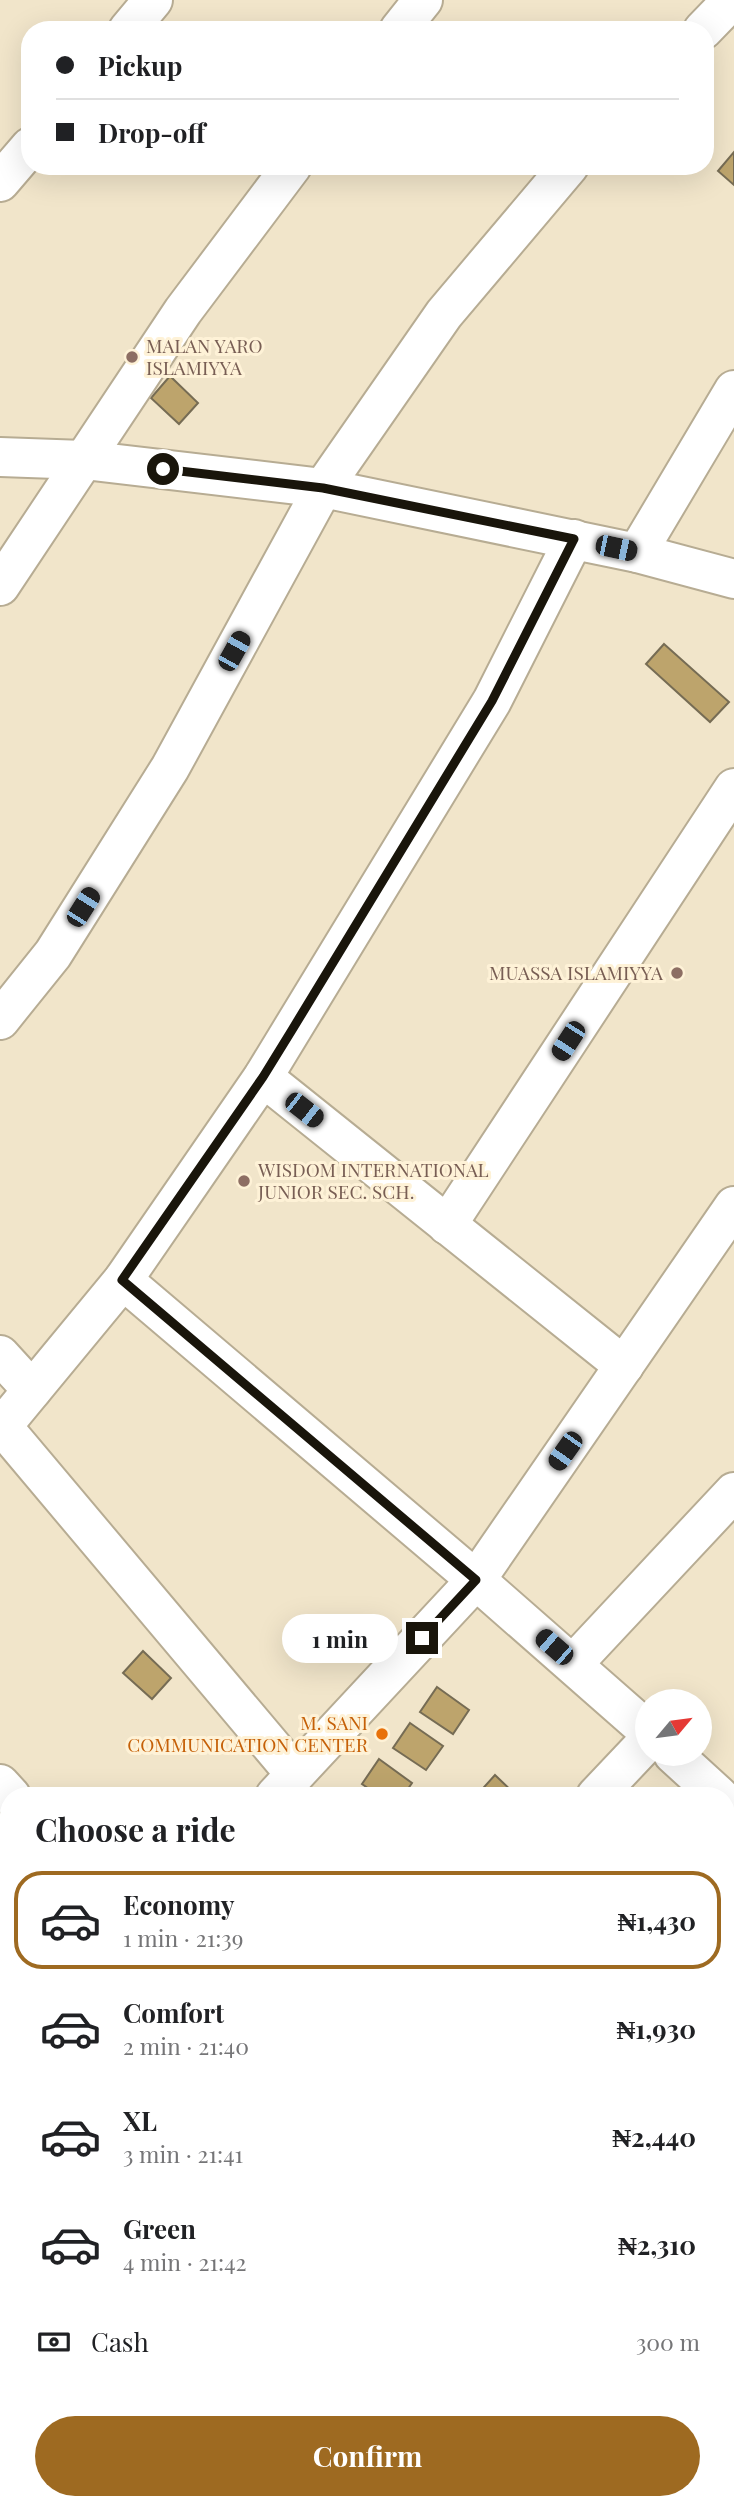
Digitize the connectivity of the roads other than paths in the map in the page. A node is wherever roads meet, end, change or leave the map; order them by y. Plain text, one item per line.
1 (153, 0) edge
2 (423, 0) edge
3 (732, 0) edge
4 (136, 21) edge
5 (406, 21) edge
6 (712, 21) edge
7 (21, 158) edge
8 (285, 175) edge
9 (561, 175) edge
10 (0, 182) edge
11 (734, 390) edge
12 (0, 457) edge
13 (84, 460) junction
14 (323, 488) junction
15 (574, 539) junction
16 (637, 553) junction
17 (734, 579) edge
18 (0, 586) edge
19 (734, 788) edge
20 (0, 1020) edge
21 (263, 1077) junction
22 (734, 1206) edge
23 (447, 1225) junction
24 (122, 1280) junction
25 (0, 1355) edge
26 (624, 1366) junction
27 (32, 1390) junction
28 (1, 1427) edge
29 (734, 1492) edge
30 (476, 1580) junction
31 (573, 1664) junction
32 (635, 1719) edge
33 (635, 1755) edge
34 (686, 1766) edge
35 (285, 1785) edge
36 (605, 1787) edge
37 (709, 1787) edge

1 - 4 street
2 - 5 street
3 - 6 street
7 - 10 street
8 - 13 street
9 - 14 street
11 - 16 street
12 - 13 street
13 - 14 street
13 - 18 street
14 - 15 street
14 - 20 street
15 - 16 street
15 - 21 street
16 - 17 street
19 - 23 street
21 - 23 street
21 - 24 street
22 - 26 street
23 - 26 street
24 - 27 street
24 - 30 street
25 - 27 street
26 - 30 street
27 - 28 street
28 - 35 street
29 - 31 street
30 - 31 street
30 - 35 street
31 - 32 street
33 - 36 street
34 - 37 street

